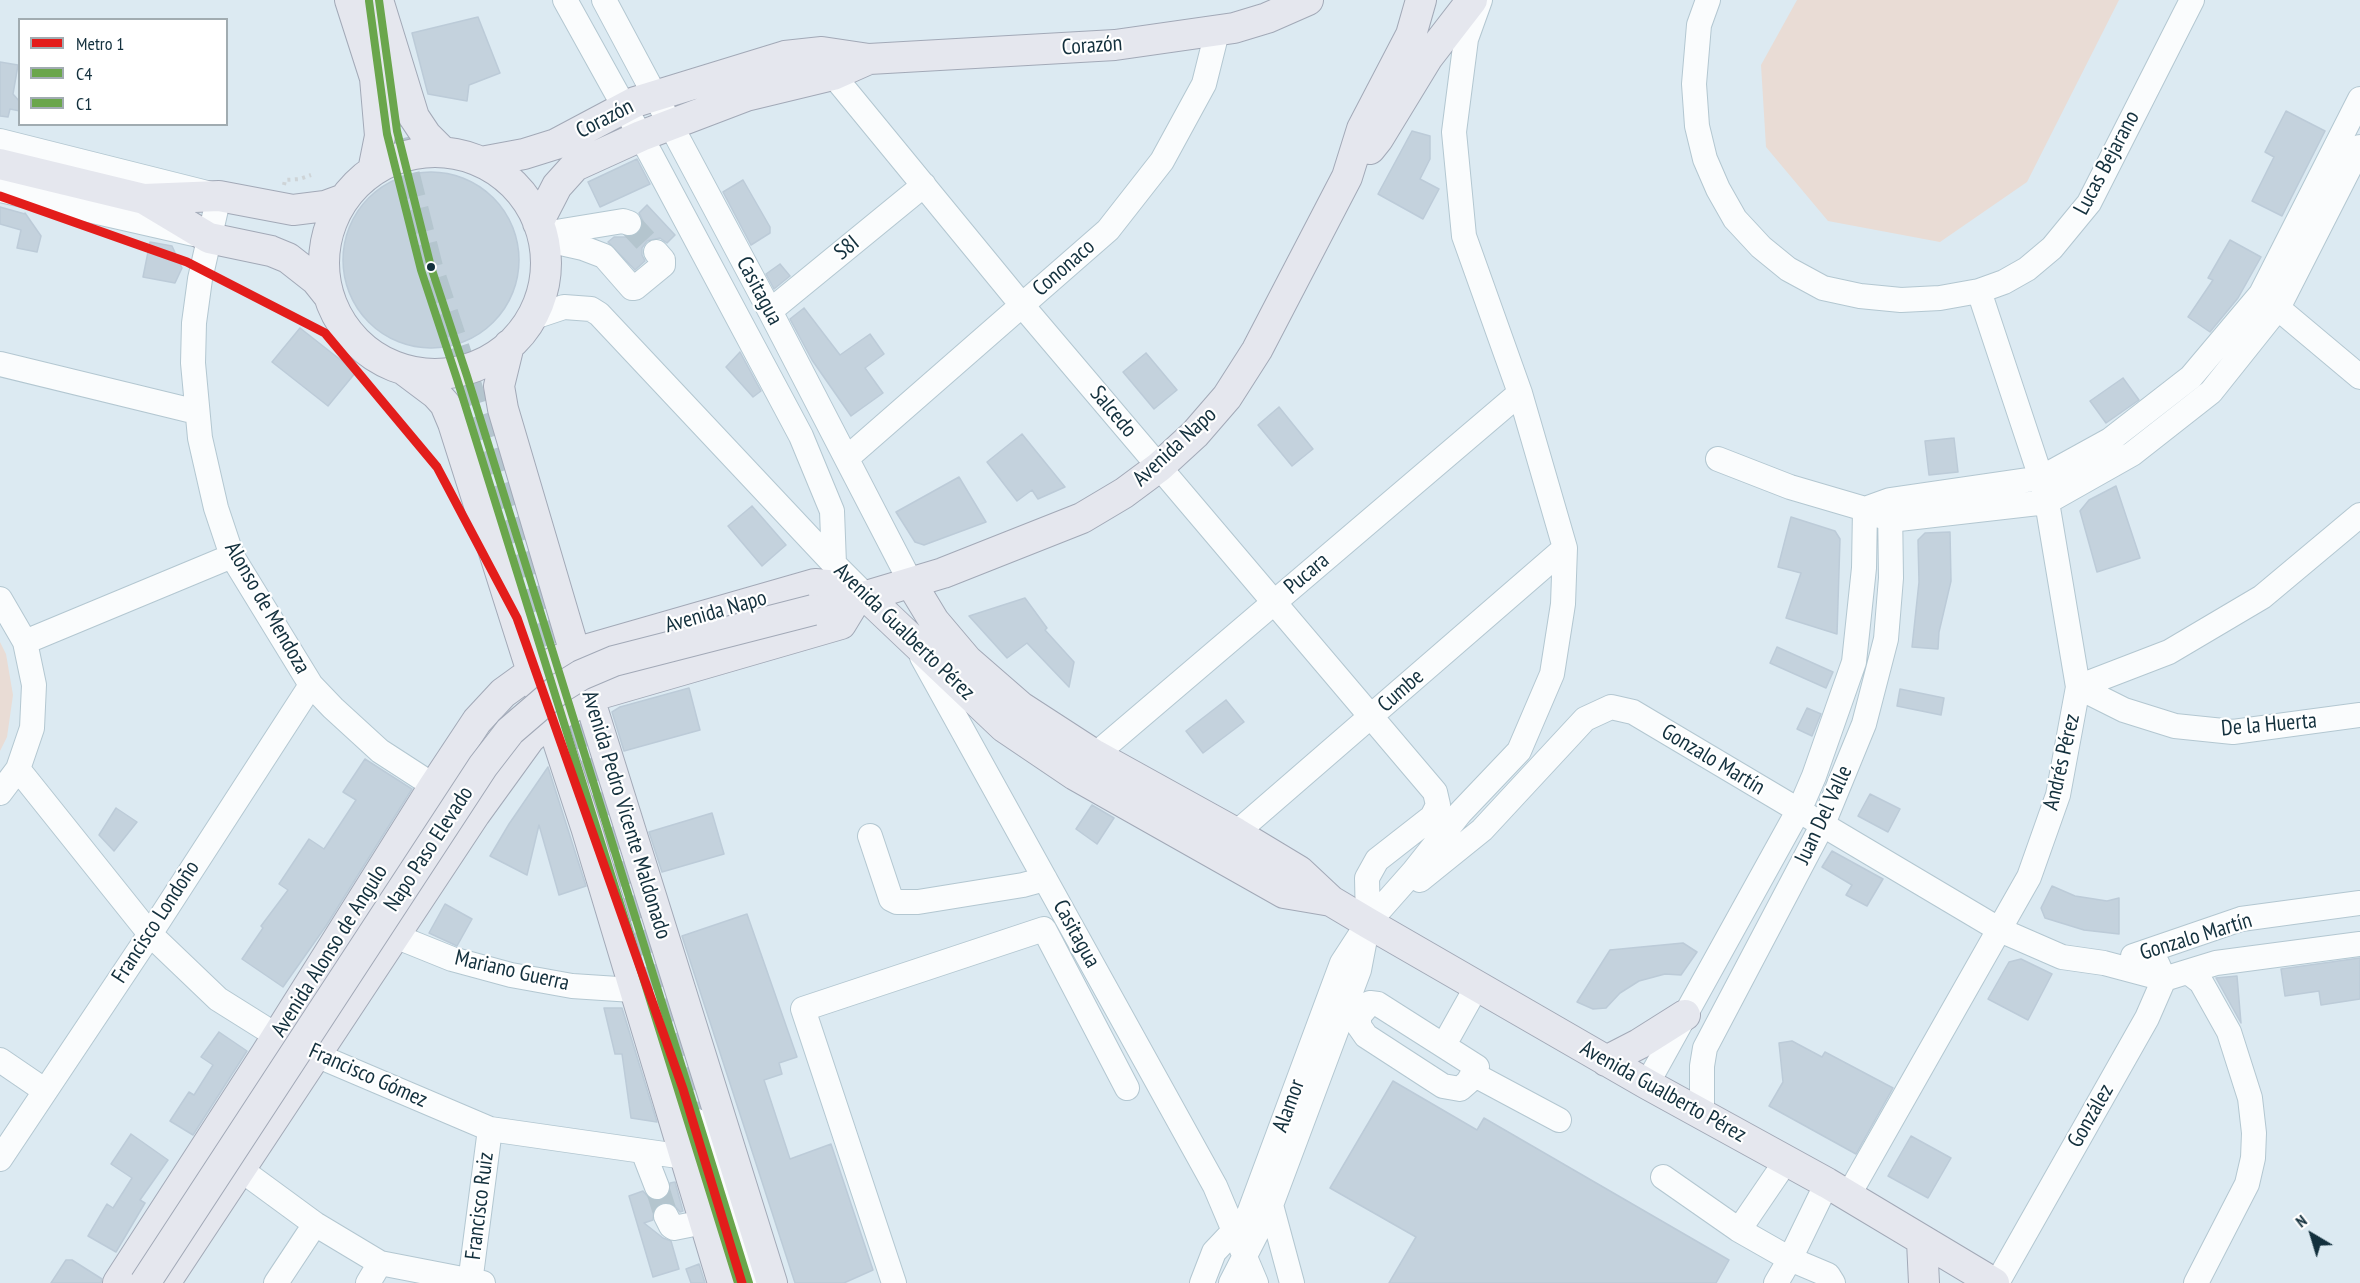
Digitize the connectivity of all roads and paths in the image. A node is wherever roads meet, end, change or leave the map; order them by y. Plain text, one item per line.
1 (350, 0) edge
2 (378, 0) edge
3 (565, 0) edge
4 (604, 0) edge
5 (1308, 0) edge
6 (1421, 0) edge
7 (1472, 0) edge
8 (1480, 0) edge
9 (1708, 0) edge
10 (2192, 0) edge
11 (1217, 32) junction
12 (870, 59) junction
13 (833, 75) junction
14 (655, 95) junction
15 (2360, 99) edge
16 (625, 108) junction
17 (670, 124) junction
18 (640, 136) junction
19 (0, 141) edge
20 (2360, 147) edge
21 (443, 152) junction
22 (481, 162) junction
23 (0, 164) edge
24 (373, 171) junction
25 (311, 175) dead end
26 (1347, 177) junction
27 (285, 180) dead end
28 (924, 185) junction
29 (0, 190) edge
30 (144, 199) junction
31 (344, 199) junction
32 (211, 218) junction
33 (629, 223) dead end
34 (541, 231) junction
35 (656, 252) dead end
36 (1979, 291) junction
37 (328, 295) junction
38 (2269, 301) junction
39 (1022, 304) junction
40 (770, 311) junction
41 (531, 318) junction
42 (509, 345) junction
43 (0, 364) edge
44 (404, 370) junction
45 (2360, 376) edge
46 (1520, 393) junction
47 (197, 412) junction
48 (847, 458) junction
49 (1718, 459) dead end
50 (1159, 467) junction
51 (2041, 478) junction
52 (2047, 502) junction
53 (1866, 509) junction
54 (1890, 510) junction
55 (2360, 515) edge
56 (1565, 548) junction
57 (232, 556) junction
58 (834, 564) junction
59 (911, 583) junction
60 (0, 599) edge
61 (1274, 603) junction
62 (854, 607) junction
63 (25, 642) junction
64 (914, 642) junction
65 (574, 653) junction
66 (532, 672) junction
67 (311, 685) junction
68 (2078, 687) junction
69 (589, 697) junction
70 (2360, 715) edge
71 (1371, 718) junction
72 (551, 720) junction
73 (1095, 755) junction
74 (18, 769) junction
75 (434, 786) junction
76 (0, 793) edge
77 (1438, 805) joint
78 (1798, 811) junction
79 (1823, 824) junction
80 (1236, 833) junction
81 (870, 836) dead end
82 (1045, 879) junction
83 (1332, 901) junction
84 (2360, 903) edge
85 (1368, 923) junction
86 (2000, 930) junction
87 (150, 934) junction
88 (395, 936) junction
89 (2360, 944) edge
90 (2141, 954) junction
91 (2104, 963) junction
92 (2188, 972) junction
93 (2164, 979) junction
94 (1471, 983) junction
95 (633, 990) junction
96 (1685, 1015) junction
97 (277, 1036) junction
98 (1437, 1041) junction
99 (316, 1055) junction
100 (0, 1060) edge
101 (1606, 1060) junction
102 (1473, 1074) junction
103 (1647, 1084) junction
104 (1127, 1088) dead end
105 (44, 1090) junction
106 (1702, 1113) junction
107 (1559, 1120) dead end
108 (697, 1121) tunnel mouth
109 (490, 1129) junction
110 (643, 1151) junction
111 (685, 1157) junction
112 (0, 1159) edge
113 (1786, 1161) junction
114 (240, 1169) junction
115 (1663, 1176) dead end
116 (657, 1187) tunnel mouth
117 (1837, 1190) junction
118 (1271, 1205) junction
119 (666, 1216) dead end
120 (704, 1222) junction
121 (315, 1224) junction
122 (1235, 1228) junction
123 (1739, 1230) junction
124 (1922, 1240) junction
125 (1245, 1254) junction
126 (1790, 1259) junction
127 (374, 1273) edge
128 (475, 1282) edge
129 (118, 1283) edge
130 (145, 1283) edge
131 (165, 1283) edge
132 (276, 1283) edge
133 (723, 1283) edge
134 (749, 1283) edge
135 (772, 1283) edge
136 (894, 1283) edge
137 (1202, 1283) edge
138 (1231, 1283) edge
139 (1256, 1283) edge
140 (1292, 1283) edge
141 (1776, 1283) edge
142 (1833, 1283) edge
143 (1924, 1283) edge
144 (1996, 1283) edge
145 (2196, 1283) edge

1 - 24 main road
2 - 21 main road
3 - 16 street, Casitagua
4 - 14 street, Casitagua
5 - 11 main road, Corazón
6 - 26 main road, Avenida Napo
7 - 26 main road, Avenida Napo
8 - 46 street
9 - 36 street, Lucas Bejarano
10 - 36 street, Lucas Bejarano
11 - 12 main road, Corazón
11 - 39 street, Cononaco
12 - 13 main road, Corazón
12 - 14 main road, Corazón
13 - 17 main road, Corazón
13 - 28 street, Salcedo
14 - 16 main road, Corazón
14 - 17 street, Casitagua
15 - 38 street
16 - 18 street, Casitagua
16 - 22 main road, Corazón
17 - 18 main road, Corazón
17 - 40 street, Casitagua
18 - 34 main road, Corazón
18 - 58 street, Casitagua
19 - 32 street
20 - 38 street
21 - 22 main road
21 - 24 main road
22 - 34 main road
23 - 30 main road
24 - 31 main road
25 - 27 path
26 - 50 main road, Avenida Napo
28 - 39 street, Salcedo
28 - 40 street, S8I
29 - 32 street
30 - 32 main road
30 - 32 main road
31 - 32 main road
31 - 37 main road
32 - 37 main road
32 - 47 street, Alonso de Mendoza
33 - 34 street
34 - 35 street
34 - 41 main road
36 - 51 street, Andrés Pérez
37 - 44 main road
38 - 45 street
38 - 51 street
38 - 52 street
39 - 48 street, Cononaco
39 - 50 street, Salcedo
40 - 48 street, Casitagua
41 - 42 main road
41 - 58 street, Avenida Gualberto Pérez
42 - 44 main road
42 - 65 main road, Avenida Pedro Vicente Maldonado
43 - 47 street
44 - 66 main road, Avenida Pedro Vicente Maldonado
46 - 56 street
46 - 61 street, Pucara
47 - 57 street, Alonso de Mendoza
48 - 59 street, Casitagua
49 - 53 street
50 - 59 main road, Avenida Napo
50 - 61 street, Salcedo
51 - 52 street, Andrés Pérez
51 - 54 street
52 - 54 street
52 - 68 street, Andrés Pérez
53 - 54 street
53 - 78 street, Juan Del Valle
54 - 79 street, Juan Del Valle
55 - 68 street
56 - 71 street, Cumbe
56 - 85 street
57 - 63 street
57 - 67 street, Alonso de Mendoza
58 - 62 street, Avenida Gualberto Pérez
59 - 62 main road, Avenida Napo
59 - 73 main road, Avenida Gualberto Pérez
60 - 63 street
61 - 71 street, Salcedo
61 - 73 street, Pucara
62 - 64 main road, Avenida Gualberto Pérez
62 - 65 main road, Avenida Napo
62 - 69 main road, Avenida Napo
62 - 130 main road, Napo Paso Elevado, bridge
63 - 74 street
64 - 82 street, Casitagua
64 - 83 main road, Avenida Gualberto Pérez
65 - 66 main road, Avenida Alonso de Angulo
65 - 69 main road, Avenida Pedro Vicente Maldonado
66 - 72 main road, Avenida Pedro Vicente Maldonado
66 - 75 main road, Avenida Alonso de Angulo
67 - 75 street, Alonso de Mendoza
67 - 87 street, Francisco Londoño
68 - 70 street, De la Huerta
68 - 86 street, Andrés Pérez
69 - 72 main road, Avenida Alonso de Angulo
69 - 135 main road, Avenida Pedro Vicente Maldonado
71 - 77 street, Salcedo
71 - 80 street, Cumbe
72 - 88 main road, Avenida Alonso de Angulo
72 - 95 main road, Avenida Pedro Vicente Maldonado
73 - 80 main road, Avenida Gualberto Pérez
74 - 76 street
74 - 87 street, Francisco Gómez
75 - 97 main road, Avenida Alonso de Angulo
77 - 85 street, Alamor
78 - 79 street, Gonzalo Martín
78 - 85 street, Gonzalo Martín
78 - 96 street, Juan Del Valle
79 - 86 street, Gonzalo Martín
79 - 106 street, Juan Del Valle
80 - 83 main road, Avenida Gualberto Pérez
81 - 82 street
82 - 122 street, Casitagua
83 - 85 main road, Avenida Gualberto Pérez
84 - 90 street, Gonzalo Martín
85 - 94 main road, Avenida Gualberto Pérez
85 - 118 street, Alamor
85 - 122 street, Alamor
86 - 91 street, Gonzalo Martín
86 - 117 street, Andrés Pérez
87 - 97 street, Francisco Gómez
87 - 105 street, Francisco Londoño
88 - 95 street, Mariano Guerra
88 - 99 main road, Avenida Alonso de Angulo
89 - 92 street, Gonzalo Martín
90 - 91 street, Gonzalo Martín
90 - 93 street
91 - 93 street, Gonzalo Martín
92 - 93 street, Gonzalo Martín
92 - 145 street
93 - 144 street, González
94 - 98 street
94 - 101 main road, Avenida Gualberto Pérez
95 - 111 main road, Avenida Pedro Vicente Maldonado
96 - 101 main road
96 - 103 street, Juan Del Valle
97 - 99 street, Francisco Gómez
97 - 129 main road, Avenida Alonso de Angulo
98 - 102 street
98 - 102 street
99 - 109 street, Francisco Gómez
99 - 114 main road, Avenida Alonso de Angulo
100 - 105 street
101 - 103 main road, Avenida Gualberto Pérez
102 - 107 street
103 - 106 main road, Avenida Gualberto Pérez
104 - 136 street
105 - 112 street, Francisco Londoño
106 - 113 main road, Avenida Gualberto Pérez
108 - 134 street
109 - 110 street, Francisco Gómez
109 - 128 street, Francisco Ruiz
110 - 111 street, Francisco Gómez
110 - 116 street
111 - 120 main road, Avenida Pedro Vicente Maldonado
113 - 117 main road, Avenida Gualberto Pérez
113 - 123 street
114 - 121 street
114 - 131 main road, Avenida Alonso de Angulo
115 - 123 street
117 - 124 main road, Avenida Gualberto Pérez
117 - 126 street, Andrés Pérez
118 - 125 street, Alamor
118 - 140 street
119 - 120 street
120 - 133 main road, Avenida Pedro Vicente Maldonado
121 - 127 street
121 - 132 street
122 - 125 street, Casitagua
122 - 137 street, Alamor
123 - 126 street
124 - 143 main road
124 - 144 main road, Avenida Gualberto Pérez
125 - 138 street, Alamor
125 - 139 street, Casitagua
126 - 141 street, Andrés Pérez
126 - 142 street
127 - 128 street

